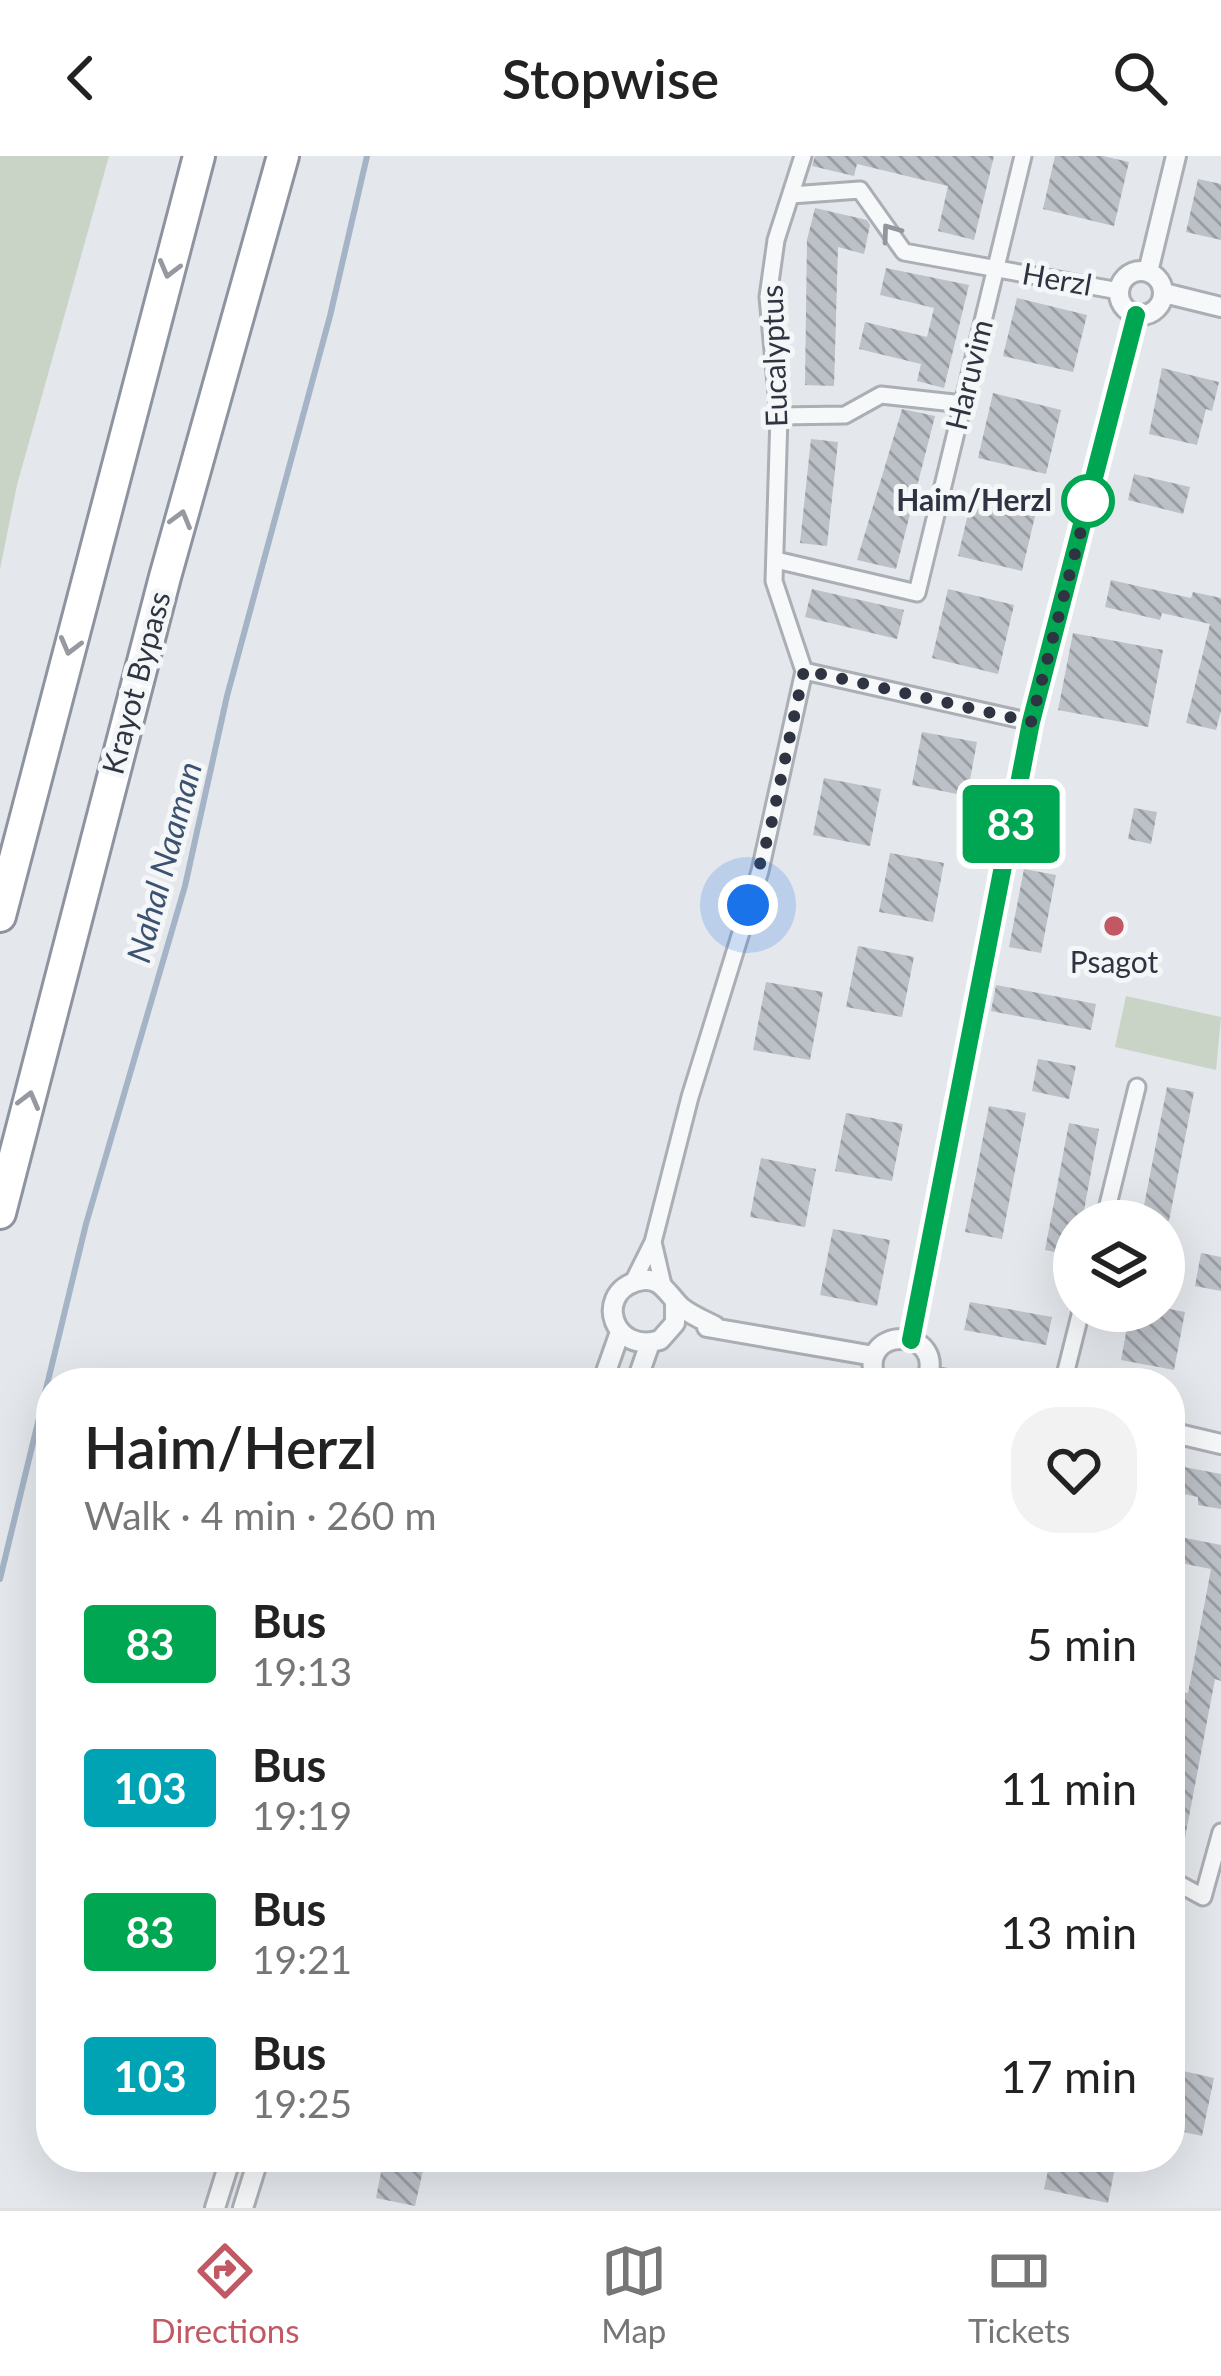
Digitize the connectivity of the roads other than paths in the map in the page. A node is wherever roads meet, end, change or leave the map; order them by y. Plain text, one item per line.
1 (199, 156) edge
2 (284, 156) edge
3 (803, 156) edge
4 (1023, 156) edge
5 (1177, 156) edge
6 (791, 195) junction
7 (995, 270) junction
8 (1148, 272) junction
9 (1119, 291) junction
10 (1164, 293) junction
11 (1221, 307) edge
12 (1136, 315) junction
13 (963, 404) junction
14 (779, 416) junction
15 (776, 560) junction
16 (804, 670) junction
17 (1031, 722) junction
18 (0, 916) edge
19 (1137, 1087) dead end
20 (1109, 1200) edge
21 (0, 1213) edge
22 (653, 1242) junction
23 (633, 1282) junction
24 (663, 1285) junction
25 (675, 1302) junction
26 (715, 1326) junction
27 (620, 1332) junction
28 (1077, 1332) edge
29 (669, 1333) junction
30 (911, 1340) junction
31 (650, 1343) junction
32 (874, 1356) junction
33 (607, 1368) edge
34 (641, 1368) edge
35 (873, 1368) edge
36 (927, 1368) edge
37 (1068, 1368) edge
38 (1185, 1436) edge
39 (1221, 1444) edge
40 (1221, 1832) edge
41 (1185, 1887) edge
42 (226, 2172) edge
43 (254, 2172) edge
44 (215, 2208) edge
45 (243, 2208) edge

1 -> 18 highway
21 -> 2 highway, Krayot Bypass
3 - 6 street, Eucalyptus
4 - 7 street, Haruvim
5 - 8 street
7 -> 6 street, Herzl
6 - 14 street, Eucalyptus
7 - 9 street, Herzl
7 - 13 street, Haruvim
8 - 9 street
8 - 10 street
9 - 12 street
10 - 11 street
10 - 12 street
12 - 17 street
13 - 14 street
13 - 15 street, Haruvim
14 - 15 street, Eucalyptus
15 - 16 street, Eucalyptus
16 - 17 street
16 - 22 street
17 - 30 street
19 - 20 street
22 - 23 street
22 - 24 street
23 - 24 street
23 - 27 street
24 - 25 street
25 - 26 street
25 - 29 street
26 - 29 street
26 - 32 street
27 - 31 street
27 - 33 street
28 - 37 street
29 - 31 street
30 - 32 street
30 - 36 street
31 - 34 street
32 - 35 street
38 - 39 street
40 - 41 street
42 - 44 street
43 - 45 street

